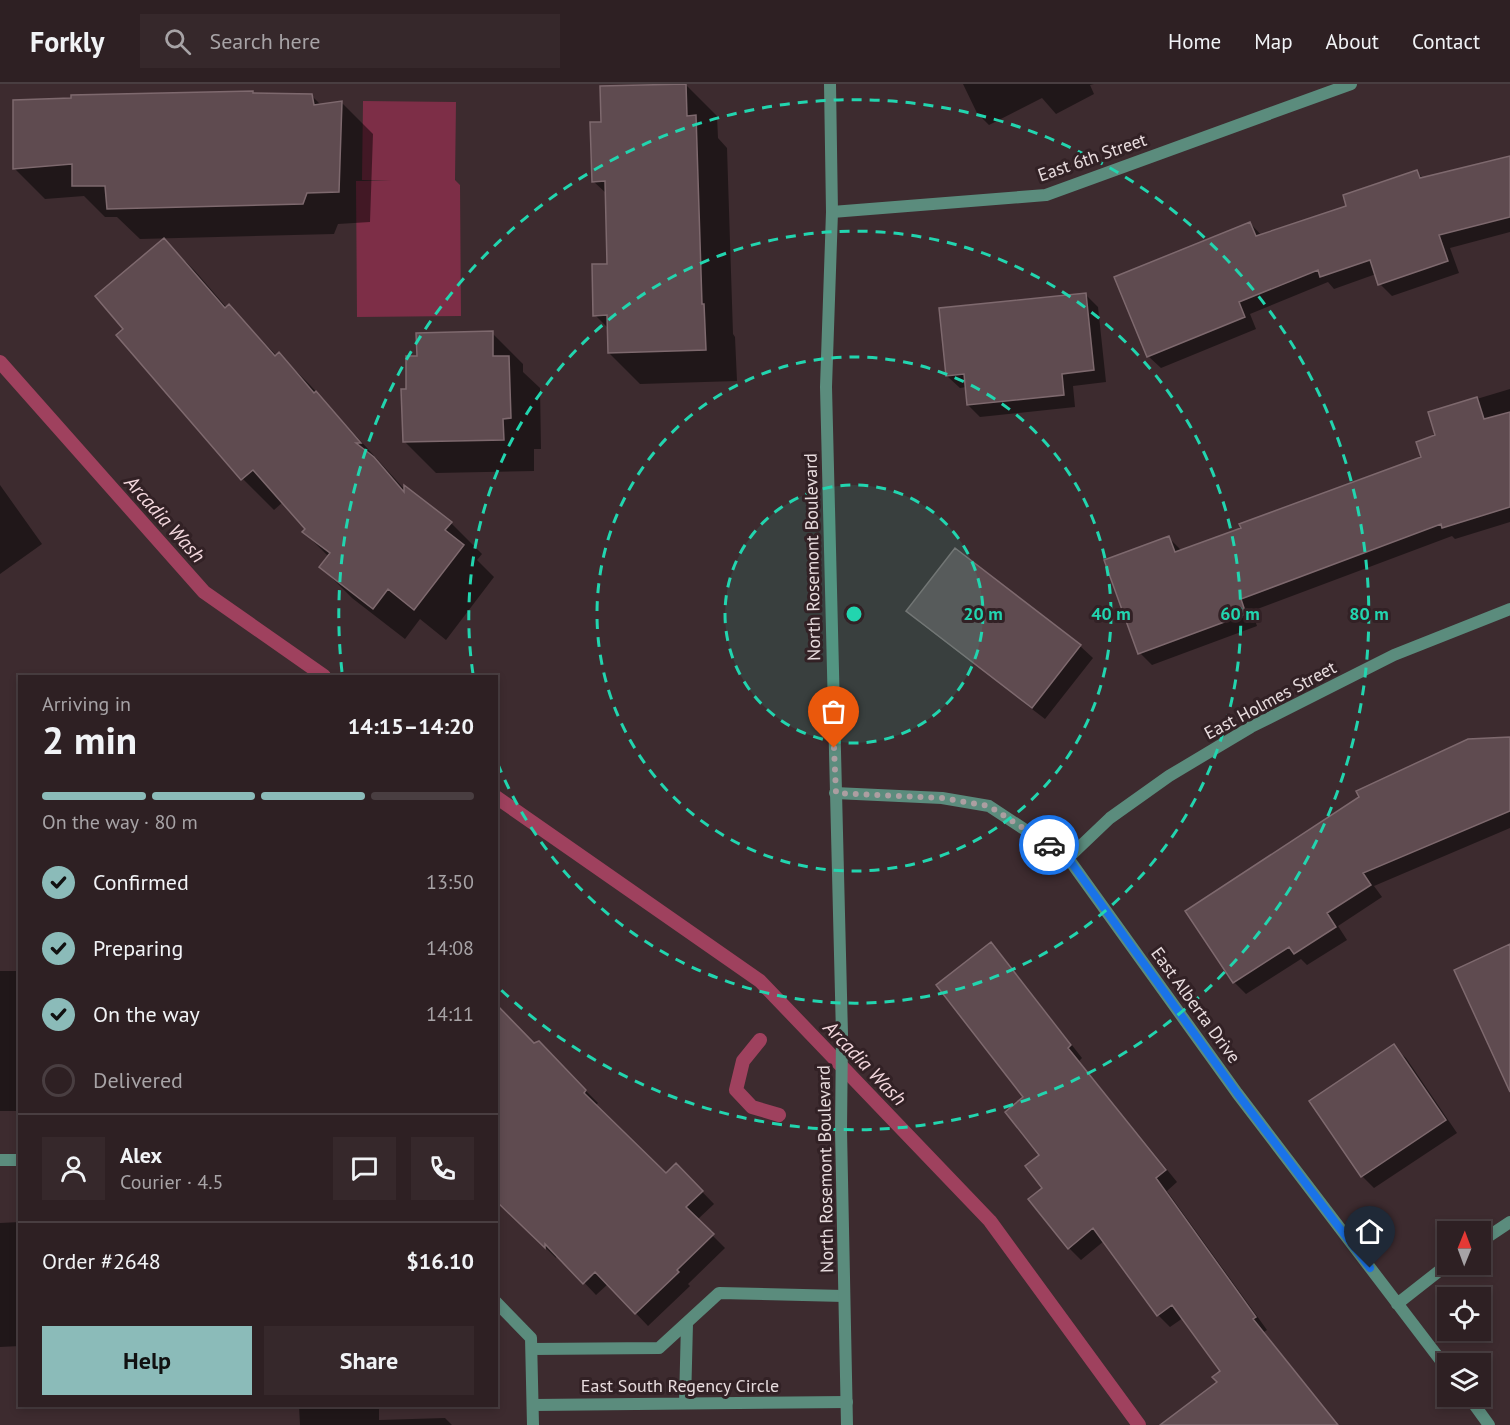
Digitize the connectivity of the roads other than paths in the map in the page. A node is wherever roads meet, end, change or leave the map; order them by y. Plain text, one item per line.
1 (830, 84) edge
2 (1351, 84) edge
3 (832, 212) junction
4 (1510, 609) edge
5 (836, 793) junction
6 (1068, 858) junction
7 (0, 1160) edge
8 (18, 1160) edge
9 (1510, 1222) edge
10 (1491, 1235) edge
11 (1437, 1273) edge
12 (844, 1296) junction
13 (498, 1304) edge
14 (1397, 1304) junction
15 (687, 1323) junction
16 (531, 1349) junction
17 (1437, 1356) edge
18 (847, 1402) junction
19 (685, 1403) junction
20 (534, 1405) junction
21 (1476, 1407) edge
22 (532, 1425) edge
23 (847, 1425) edge
24 (1489, 1425) edge

1 - 3 street, North Rosemont Boulevard
2 - 3 street, East 6th Street
3 - 5 street, North Rosemont Boulevard
4 - 6 street, East Holmes Street
5 - 6 street, East Alberta Drive
5 - 12 street, North Rosemont Boulevard
6 - 14 street, East Alberta Drive
7 - 8 street
9 - 10 street
11 - 14 street
12 - 15 street, East South Regency Circle
12 - 18 street, North Rosemont Boulevard
13 - 16 street
14 - 17 street, East Alberta Drive
15 - 16 street, East South Regency Circle
15 - 19 street
16 - 20 street
18 - 19 street, East South Regency Circle
18 - 23 street, North Rosemont Boulevard
19 - 20 street, East South Regency Circle
20 - 22 street
21 - 24 street

